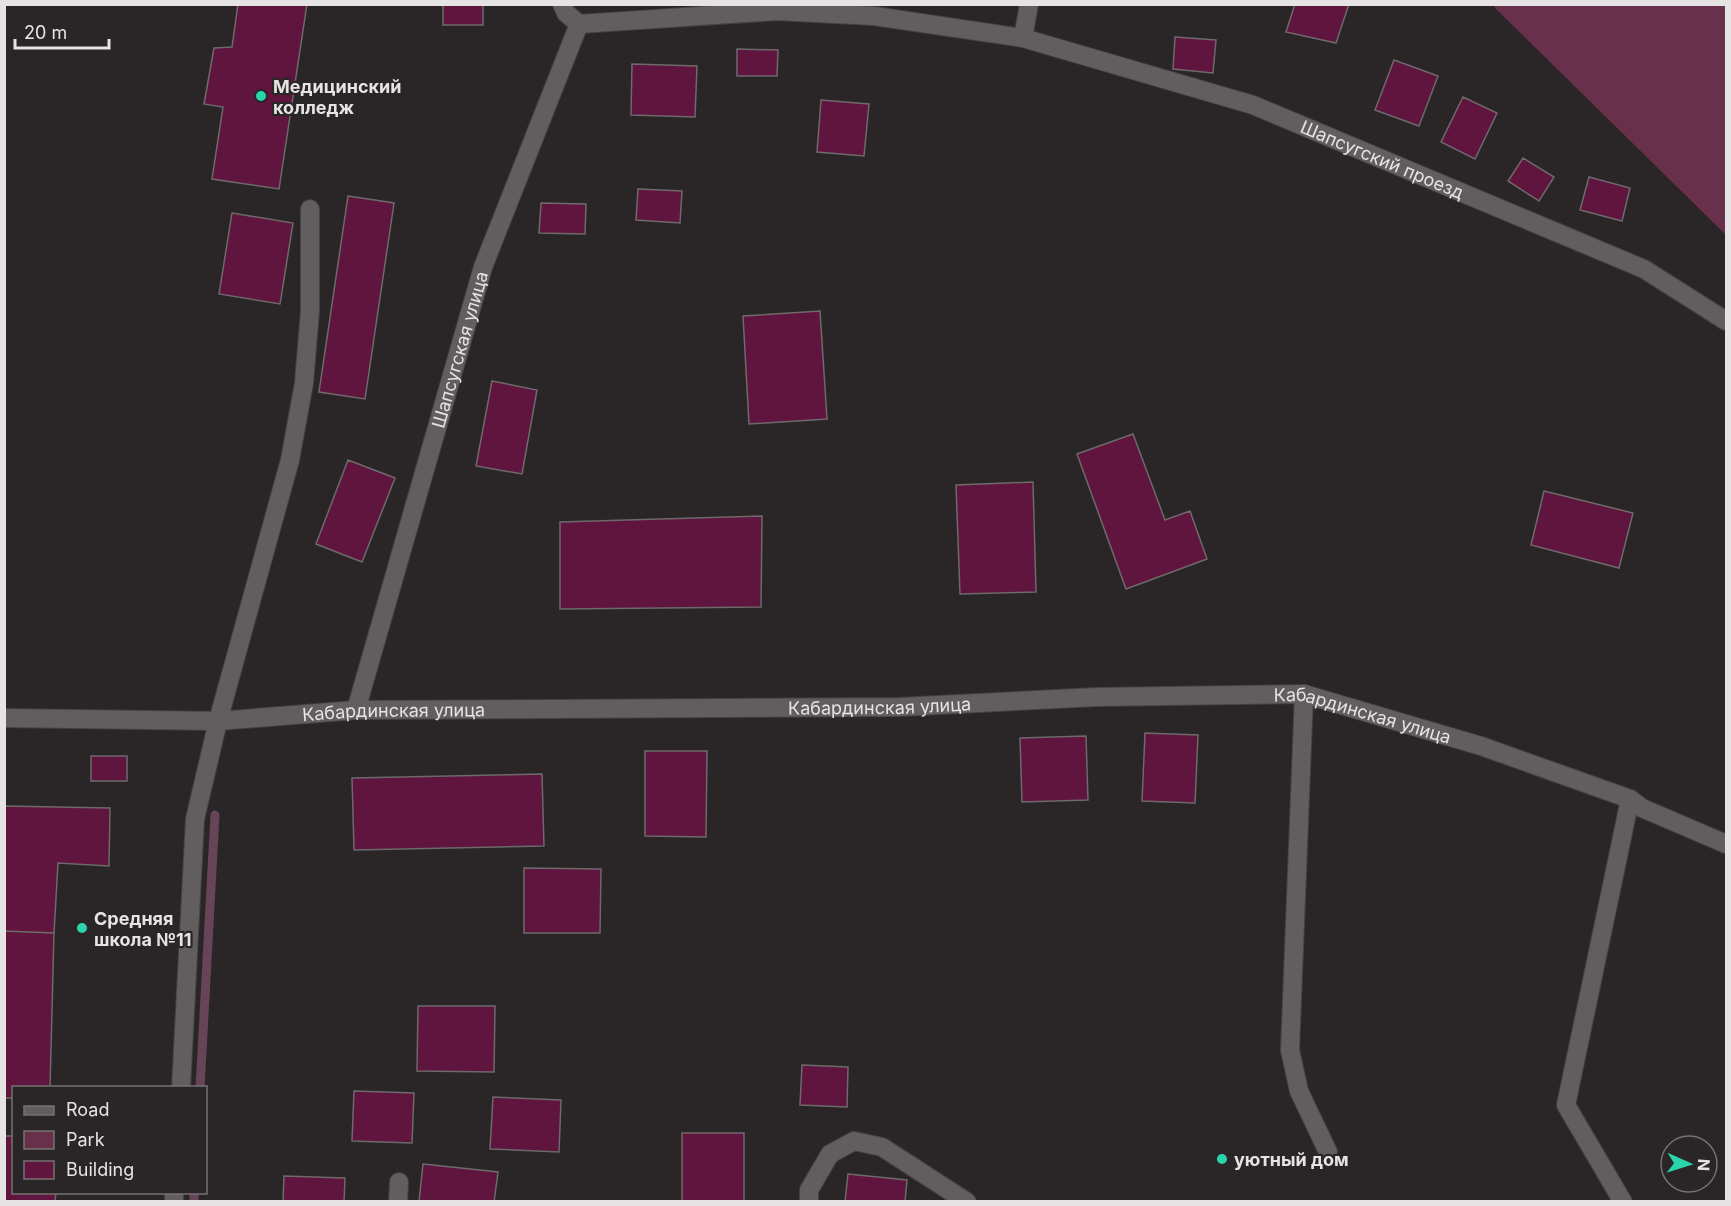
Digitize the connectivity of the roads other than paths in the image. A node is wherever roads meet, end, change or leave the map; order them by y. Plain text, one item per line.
1 (562, 4) edge
2 (1029, 4) edge
3 (579, 24) junction
4 (1023, 38) junction
5 (310, 209) dead end
6 (1726, 321) edge
7 (1304, 694) junction
8 (356, 710) junction
9 (4, 718) edge
10 (218, 721) junction
11 (1630, 799) junction
12 (1726, 844) edge
13 (181, 1086) edge
14 (1328, 1152) dead end
15 (399, 1182) dead end
16 (398, 1202) edge
17 (809, 1202) edge
18 (967, 1202) edge
19 (1623, 1202) edge

1 - 3 street
2 - 4 street
3 - 4 street, Шапсугский проезд
3 - 8 street, Шапсугская улица
4 - 6 street, Шапсугский проезд
5 - 10 street
7 - 8 street, Кабардинская улица
7 - 11 street, Кабардинская улица
7 - 14 street
8 - 10 street, Кабардинская улица
9 - 10 street, Кабардинская улица
10 - 13 street
11 - 12 street, Кабардинская улица
11 - 19 street
15 - 16 street
17 - 18 street

